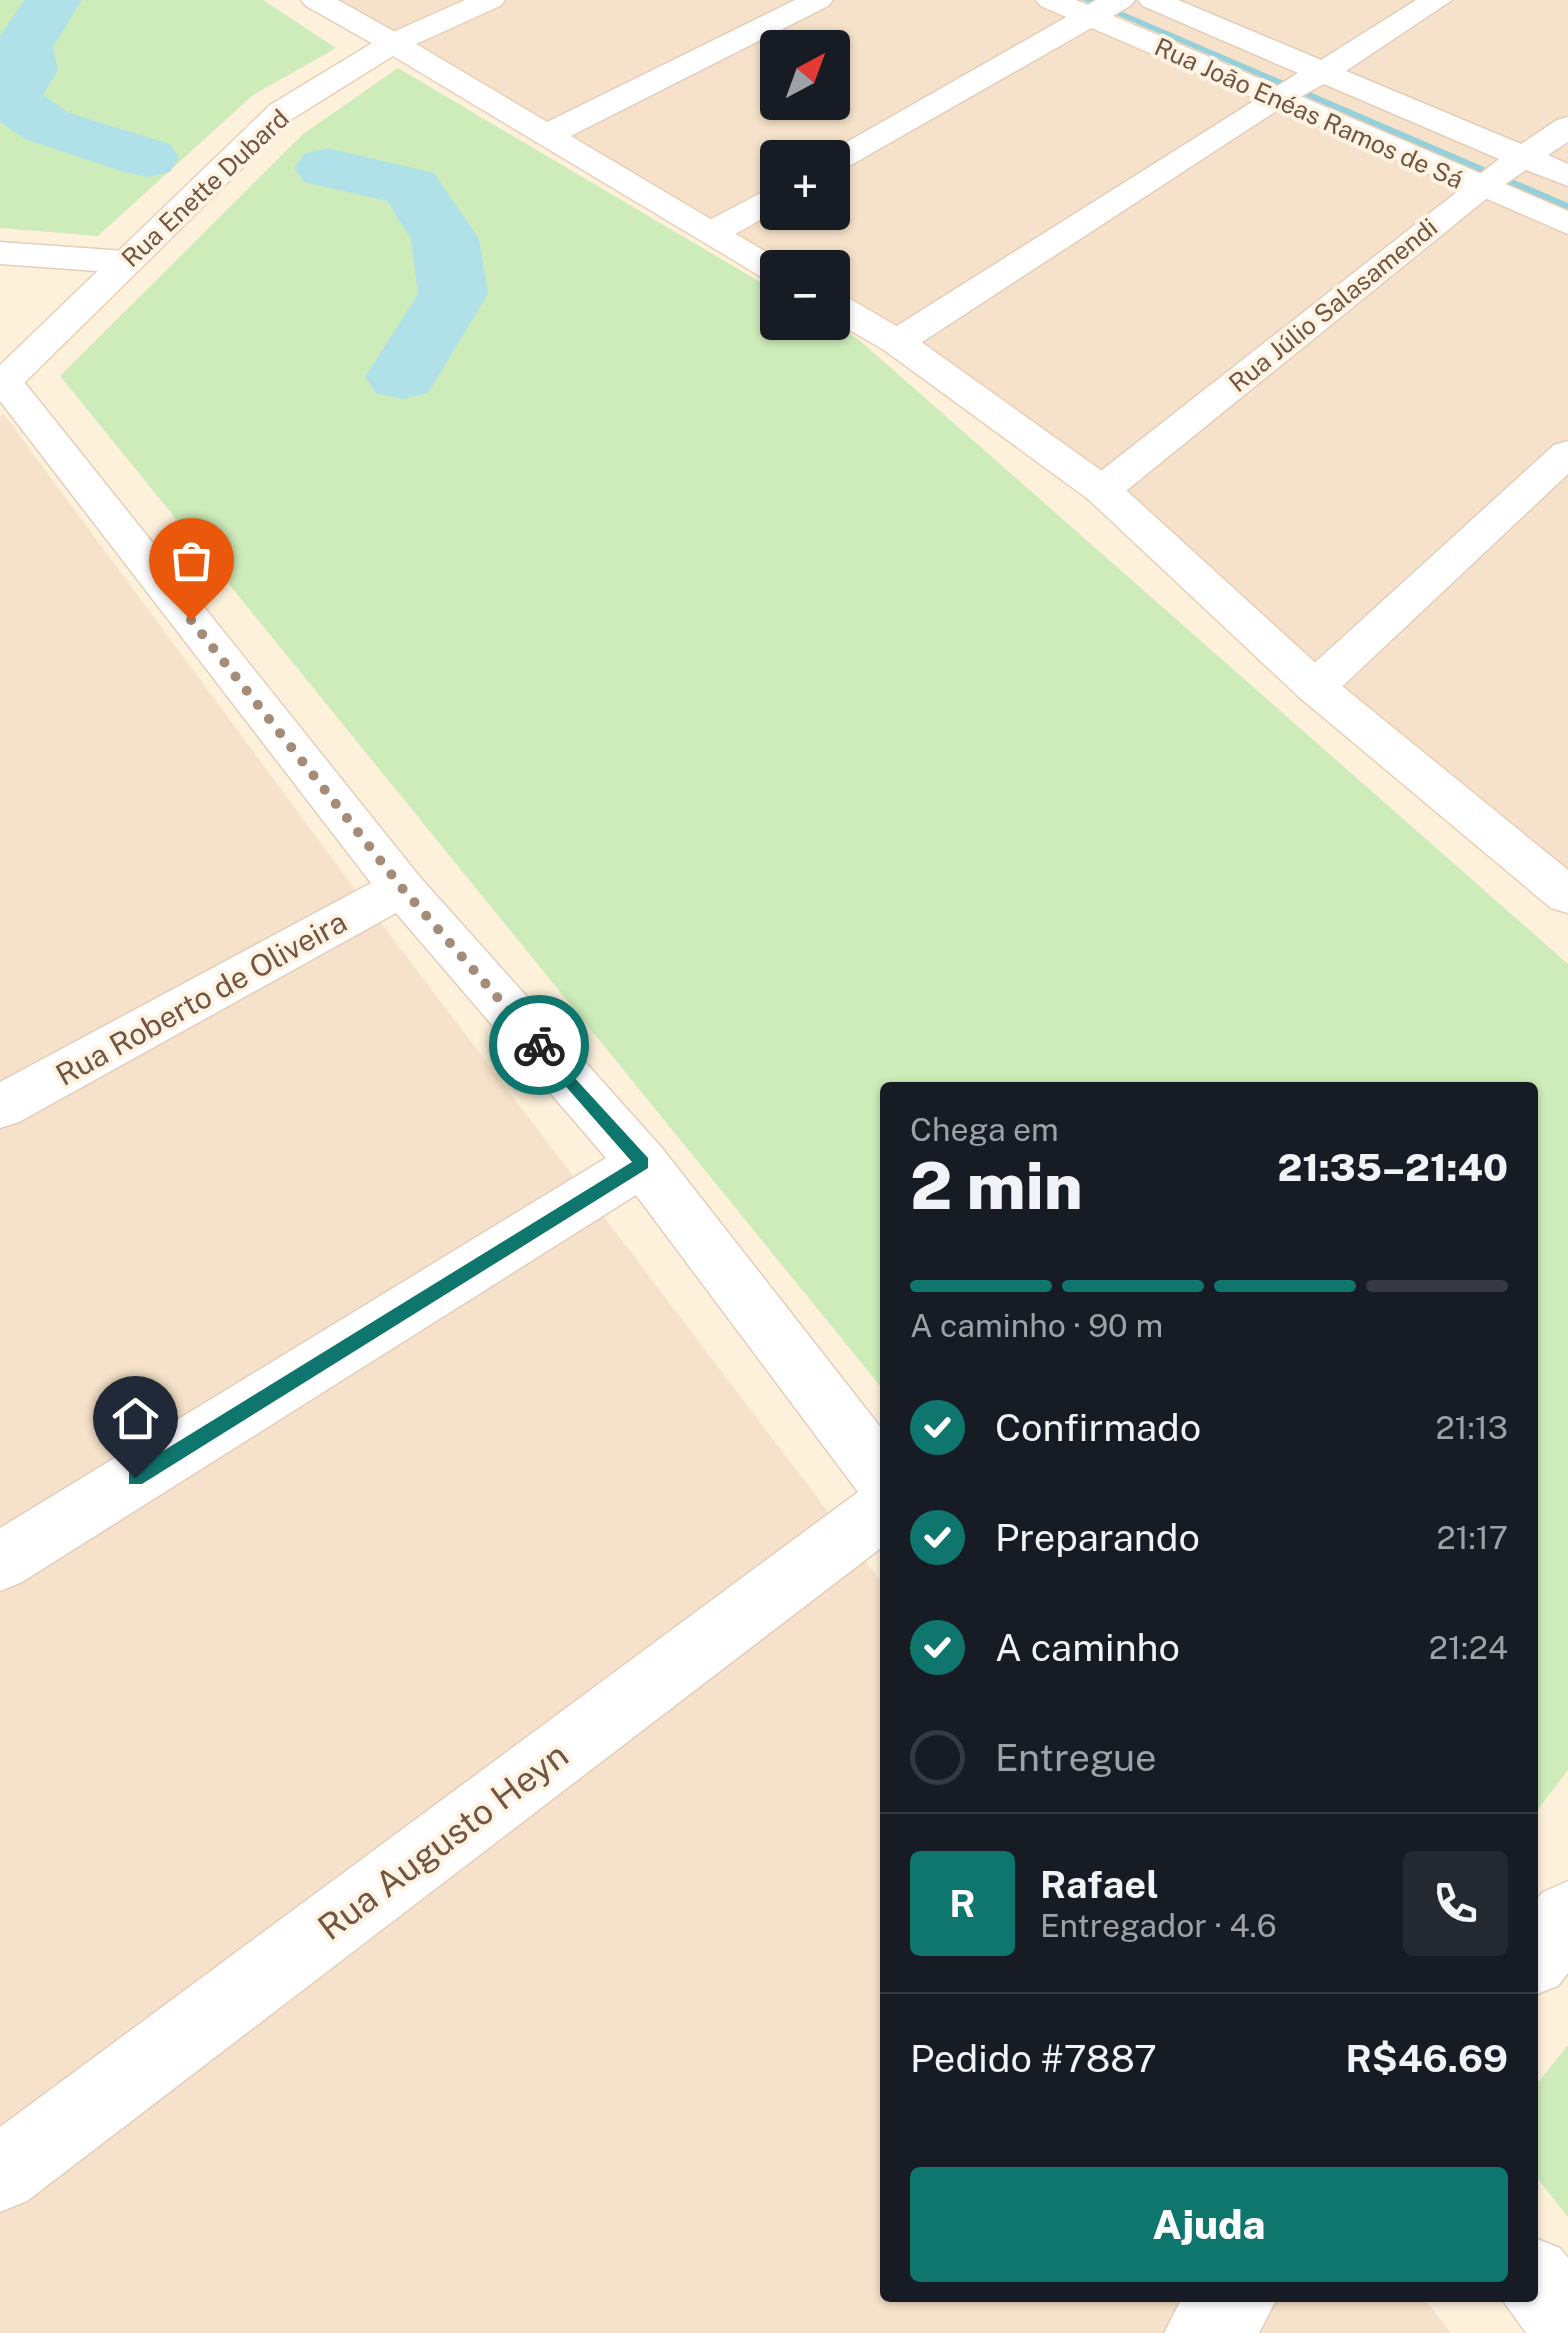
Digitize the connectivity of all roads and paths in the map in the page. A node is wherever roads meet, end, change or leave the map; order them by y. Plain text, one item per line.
1 (316, 0) edge
2 (490, 0) edge
3 (818, 0) edge
4 (1051, 0) edge
5 (1120, 0) edge
6 (1153, 0) edge
7 (1438, 0) edge
8 (1088, 15) junction
9 (393, 43) junction
10 (1318, 75) junction
11 (1280, 95) junction
12 (1568, 126) edge
13 (547, 134) junction
14 (850, 152) edge
15 (1502, 173) junction
16 (1568, 176) edge
17 (760, 204) edge
18 (1568, 224) edge
19 (712, 232) junction
20 (0, 253) edge
21 (760, 260) edge
22 (126, 262) junction
23 (850, 315) edge
24 (896, 342) junction
25 (1, 382) edge
26 (1568, 453) edge
27 (1102, 490) junction
28 (1315, 687) junction
29 (402, 888) junction
30 (1568, 896) edge
31 (0, 1107) edge
32 (643, 1163) junction
33 (880, 1473) edge
34 (880, 1512) edge
35 (0, 1562) edge
36 (1568, 1917) edge
37 (1538, 1953) edge
38 (0, 2174) edge
39 (1538, 2284) edge
40 (1233, 2302) edge
41 (1568, 2322) edge
42 (1204, 2333) edge

1 - 9 street
2 - 9 street, Rua Enette Dubard
3 - 13 street
4 - 8 street, Rua João Enéas Ramos de Sá
5 - 8 street
6 - 10 street, Rua João Enéas Ramos de Sá
7 - 10 street
8 - 11 street, Rua João Enéas Ramos de Sá
8 - 14 street
9 - 13 street
9 - 22 street, Rua Enette Dubard
10 - 11 street
10 - 15 street, Rua João Enéas Ramos de Sá
11 - 15 street, Rua João Enéas Ramos de Sá
11 - 24 street
12 - 15 street, Rua Júlio Salasamendi
13 - 19 street
15 - 16 street, Rua João Enéas Ramos de Sá
15 - 18 street, Rua João Enéas Ramos de Sá
15 - 27 street, Rua Júlio Salasamendi
17 - 19 street
19 - 21 street
20 - 22 street
22 - 25 street, Rua Enette Dubard
23 - 24 street
24 - 27 street
25 - 29 street
26 - 28 street
27 - 28 street
28 - 30 street
29 - 31 street, Rua Roberto de Oliveira
29 - 32 street
32 - 33 street
32 - 35 street
34 - 38 street, Rua Augusto Heyn
36 - 37 street
39 - 41 street
40 - 42 street

